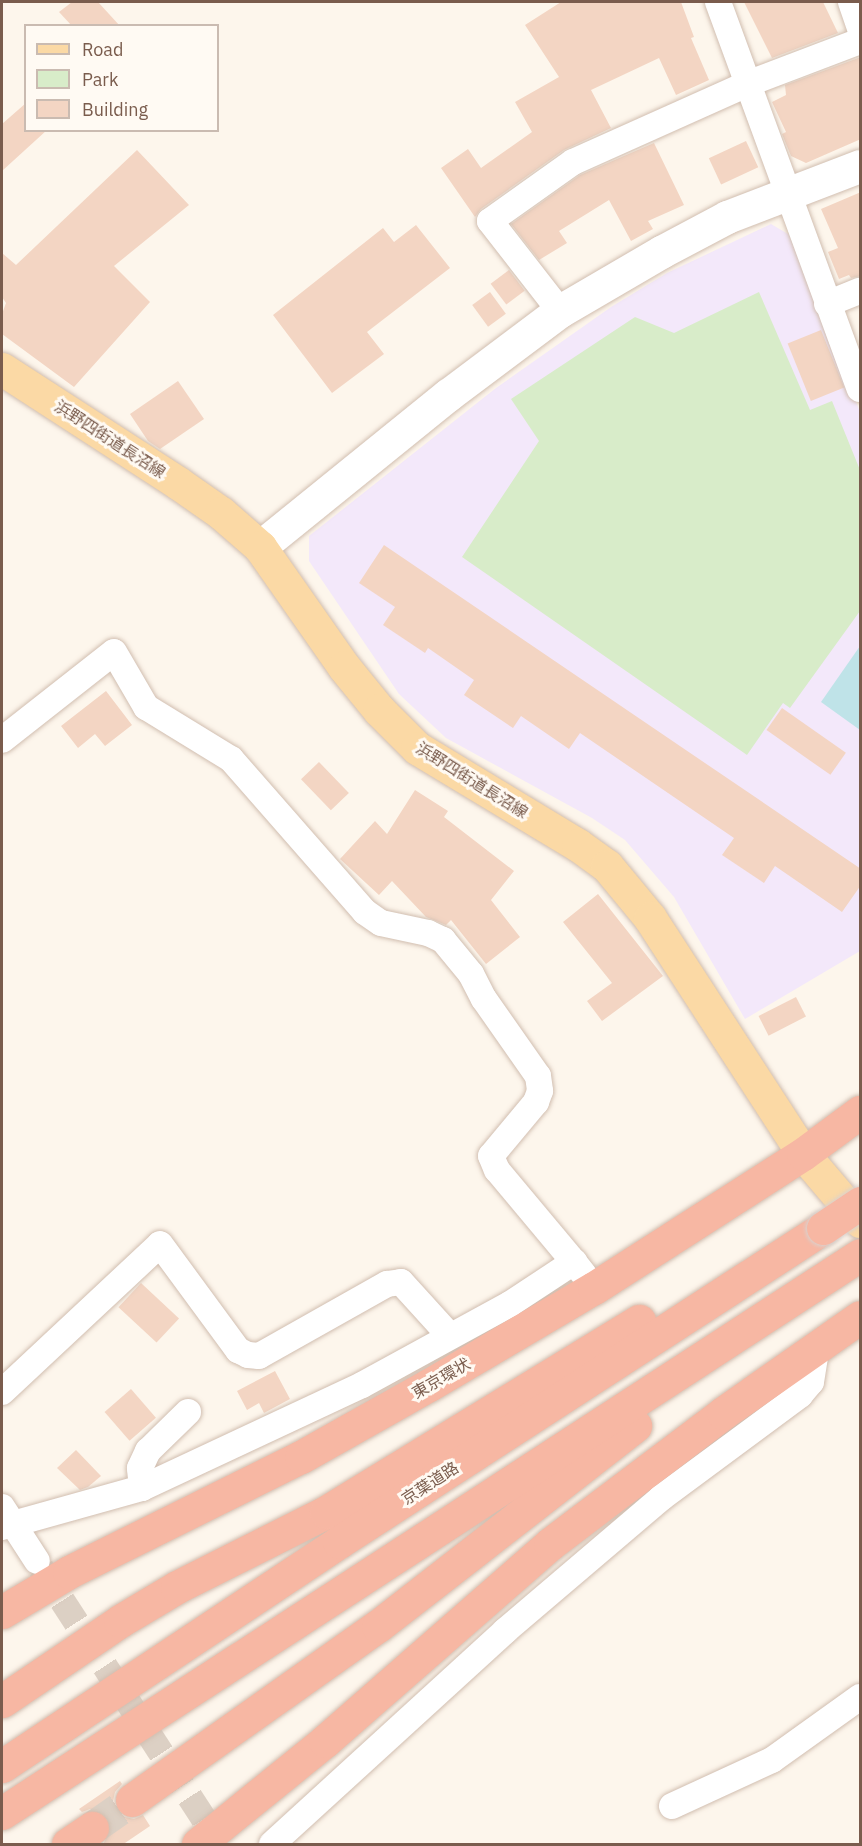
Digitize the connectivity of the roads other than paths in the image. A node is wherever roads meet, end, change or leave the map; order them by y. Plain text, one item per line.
1 (718, 2) edge
2 (851, 2) edge
3 (861, 28) edge
4 (861, 41) edge
5 (747, 84) junction
6 (861, 166) edge
7 (787, 194) junction
8 (861, 291) edge
9 (827, 304) junction
10 (560, 311) junction
11 (2, 369) edge
12 (861, 389) edge
13 (260, 547) junction
14 (2, 740) edge
15 (861, 1112) edge
16 (803, 1154) junction
17 (861, 1203) edge
18 (861, 1221) edge
19 (854, 1259) edge
20 (574, 1262) junction
21 (767, 1263) junction
22 (594, 1288) junction
23 (861, 1317) edge
24 (739, 1334) junction
25 (450, 1336) junction
26 (816, 1349) junction
27 (2, 1392) edge
28 (188, 1412) dead end
29 (142, 1488) junction
30 (5, 1519) edge
31 (37, 1561) tunnel mouth
32 (2, 1612) edge
33 (861, 1697) edge
34 (2, 1701) edge
35 (325, 1741) junction
36 (2, 1766) edge
37 (132, 1800) tunnel mouth
38 (672, 1806) dead end
39 (2, 1813) edge
40 (198, 1845) edge
41 (230, 1845) edge
42 (272, 1845) edge

1 - 5 street
2 - 3 street
4 - 5 street
5 - 7 street
5 - 10 street
6 - 7 street
7 - 9 street
7 - 10 street
8 - 9 street
9 - 12 street
10 - 13 street
11 - 13 main road, 浜野四街道長沼線
13 - 16 main road, 浜野四街道長沼線
14 - 20 street
15 - 16 highway, 東京環状
16 - 18 main road, 浜野四街道長沼線
16 - 22 highway, 東京環状
17 - 21 highway, 京葉道路, bridge
19 - 24 highway
20 - 22 street
20 - 25 street
21 - 34 highway
21 - 36 highway, 京葉道路
22 - 32 highway, 東京環状
23 - 26 highway
24 - 37 highway
24 - 39 highway
25 - 27 street
25 - 29 street
26 - 35 highway
26 - 42 street
28 - 29 street
29 - 30 street
30 - 31 street
33 - 38 street
35 - 40 highway
35 - 41 highway

